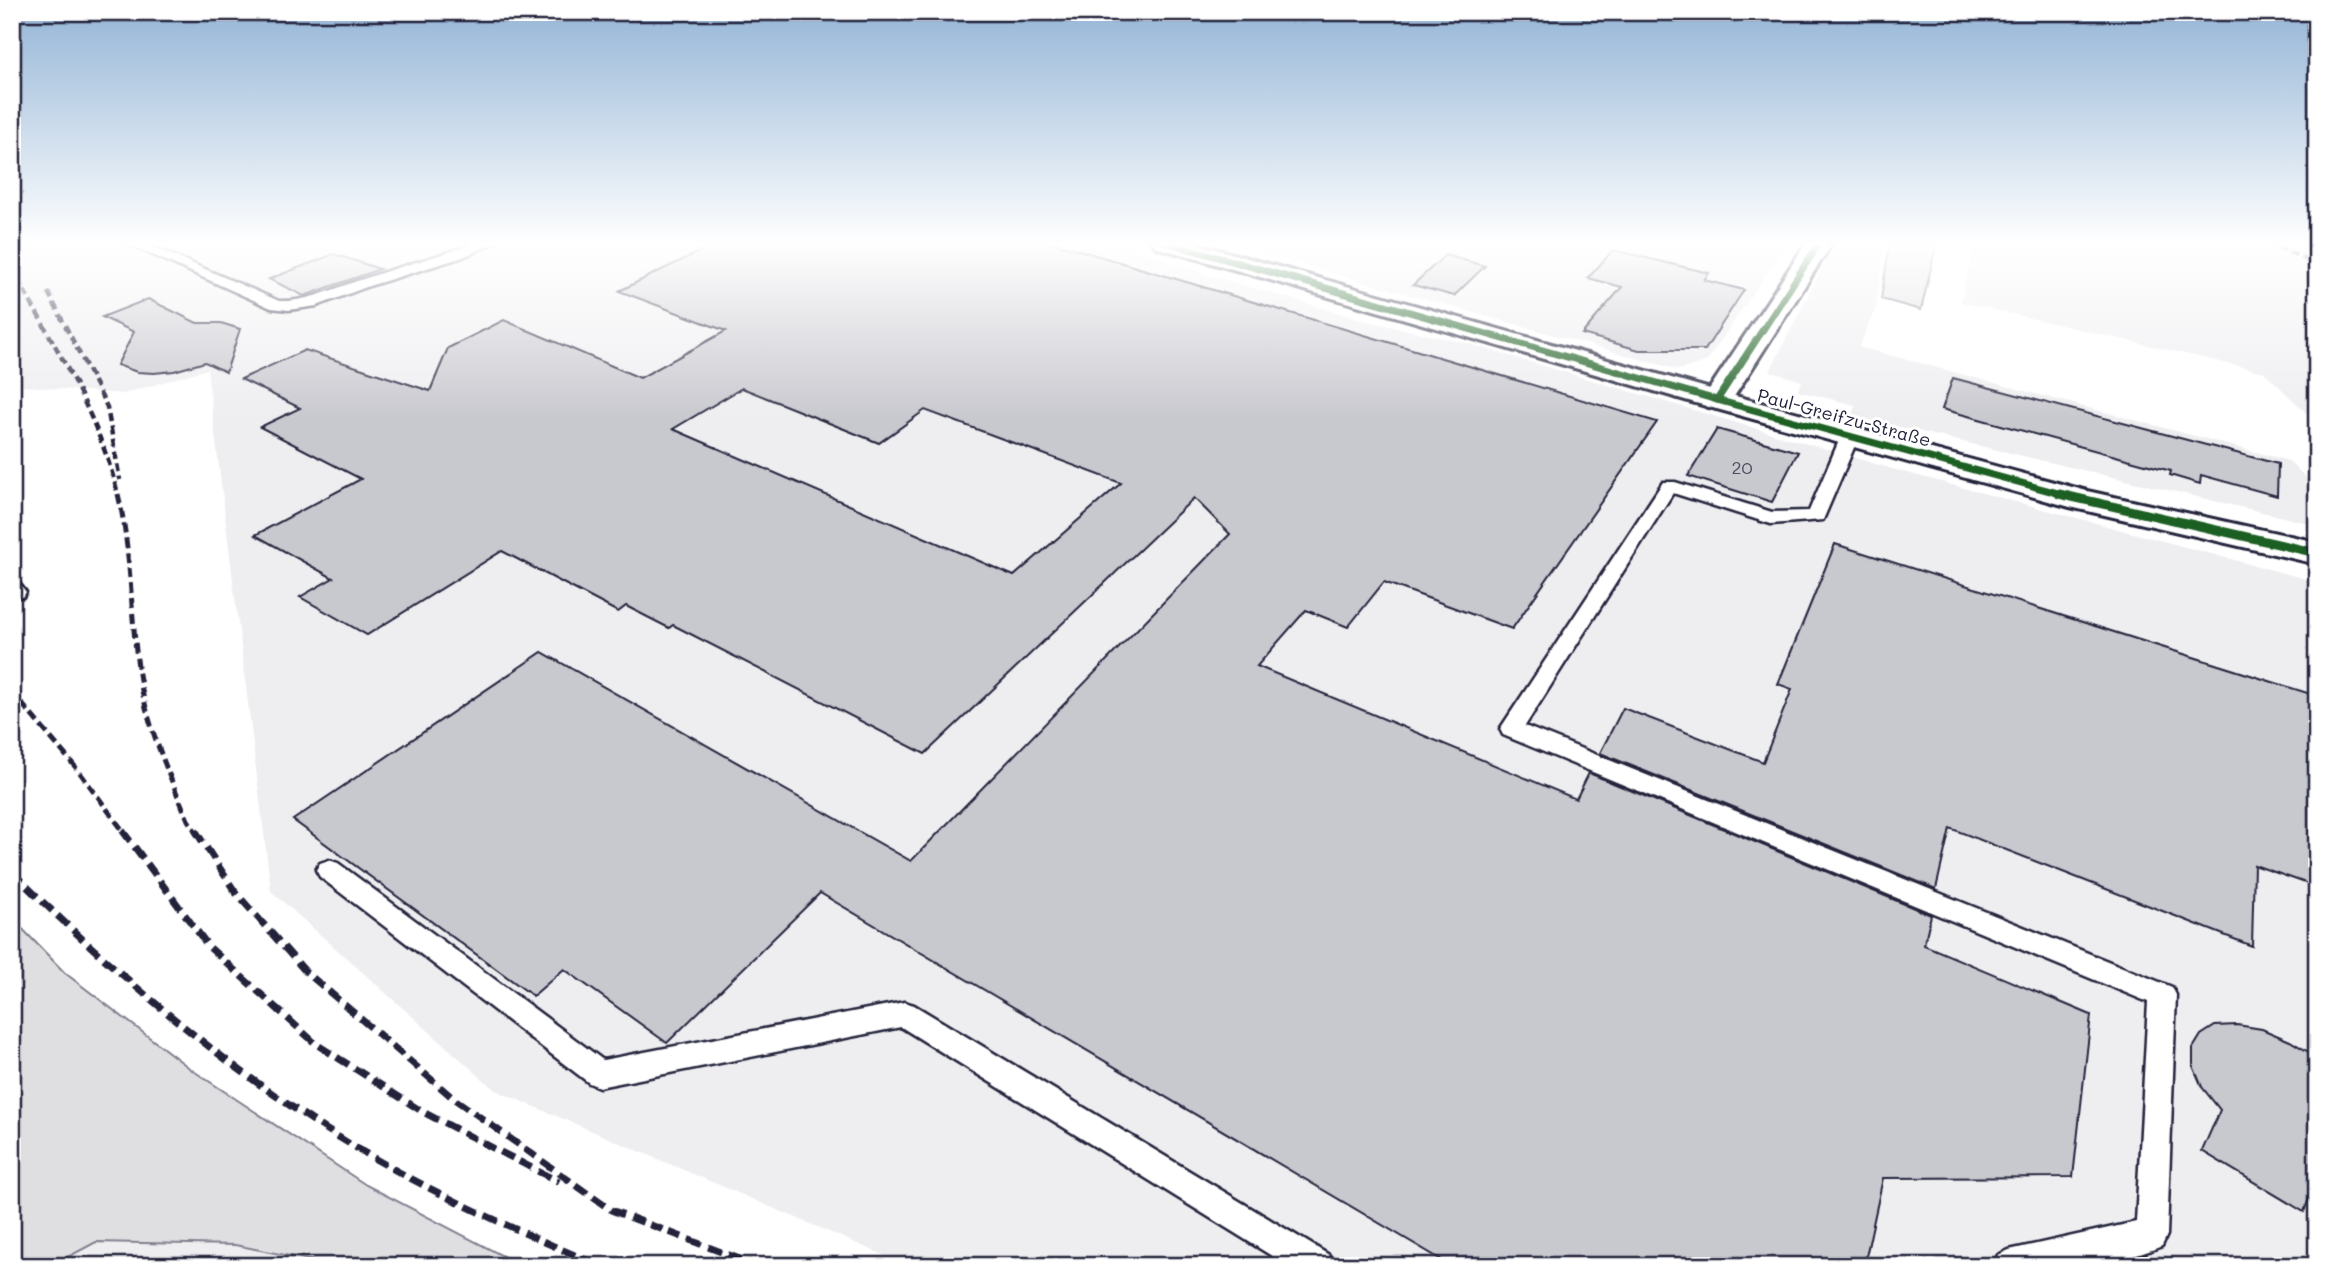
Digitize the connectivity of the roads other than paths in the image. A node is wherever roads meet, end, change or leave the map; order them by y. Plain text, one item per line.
1 (268, 302) edge
2 (322, 302) edge
3 (1373, 302) edge
4 (1781, 302) edge
5 (1717, 400) junction
6 (1850, 436) junction
7 (2317, 553) edge
8 (329, 870) dead end
9 (1318, 1266) edge
10 (2009, 1266) edge

1 - 2 lane
3 - 5 main road, Paul-Greifzu-Straße
4 - 5 main road
5 - 6 main road, Paul-Greifzu-Straße
6 - 7 main road, Paul-Greifzu-Straße
6 - 10 lane
8 - 9 lane

